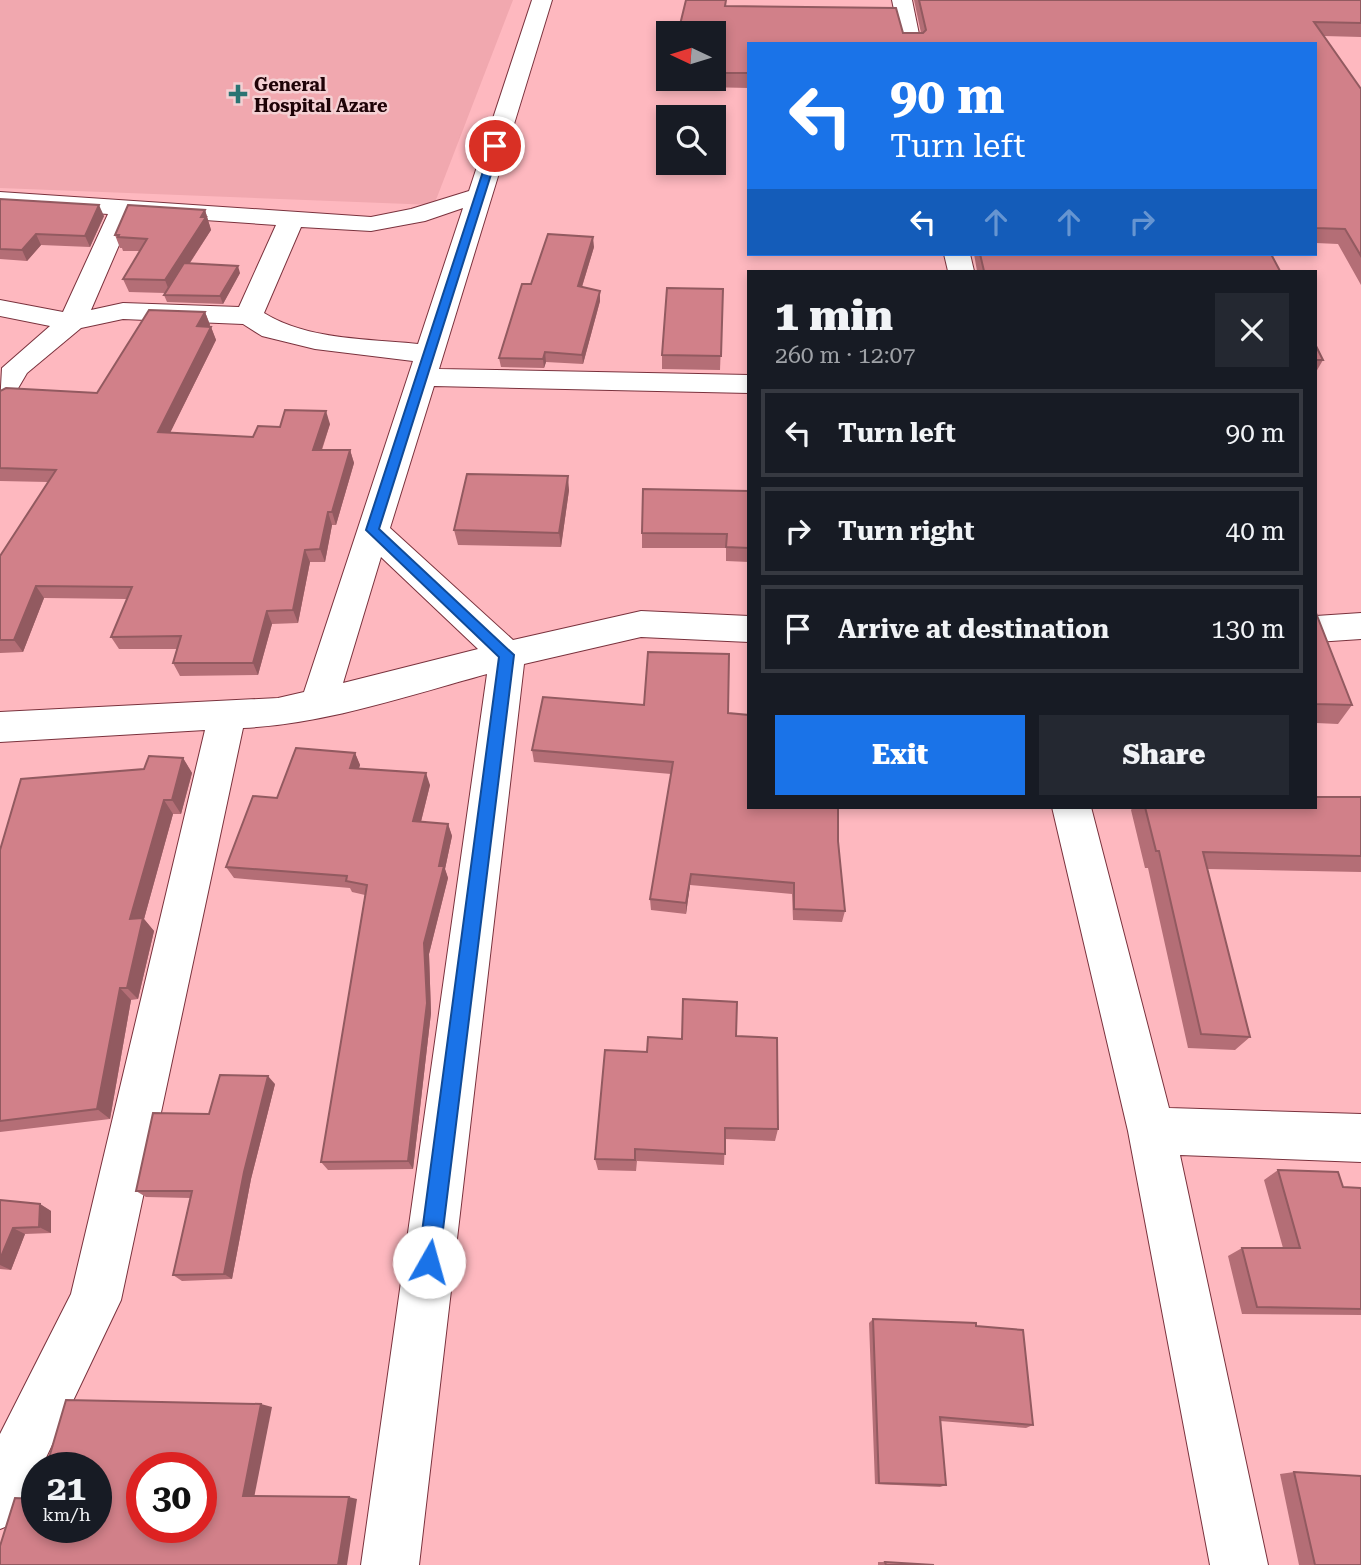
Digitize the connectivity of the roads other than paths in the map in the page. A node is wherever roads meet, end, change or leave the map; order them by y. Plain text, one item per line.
1 (542, 0) edge
2 (902, 0) edge
3 (911, 42) edge
4 (480, 195) junction
5 (0, 200) edge
6 (123, 207) junction
7 (292, 218) junction
8 (0, 308) edge
9 (249, 316) junction
10 (72, 322) junction
11 (425, 365) junction
12 (747, 384) edge
13 (0, 396) edge
14 (372, 530) junction
15 (1361, 626) edge
16 (747, 629) edge
17 (1317, 629) edge
18 (507, 655) junction
19 (318, 704) junction
20 (227, 715) junction
21 (0, 727) edge
22 (1071, 809) edge
23 (1151, 1131) junction
24 (1361, 1138) edge
25 (0, 1501) edge
26 (390, 1565) edge
27 (1238, 1565) edge

1 - 4 street
2 - 3 street
4 - 7 street
4 - 11 street
5 - 6 street
6 - 7 street
6 - 10 street
7 - 9 street
8 - 10 street
9 - 10 street
9 - 11 street
10 - 13 street
11 - 12 street
11 - 14 street
14 - 18 street
14 - 19 street
15 - 17 street
16 - 18 street
18 - 19 street
18 - 26 street
19 - 20 street
20 - 21 street
20 - 25 street
22 - 23 street
23 - 24 street
23 - 27 street

